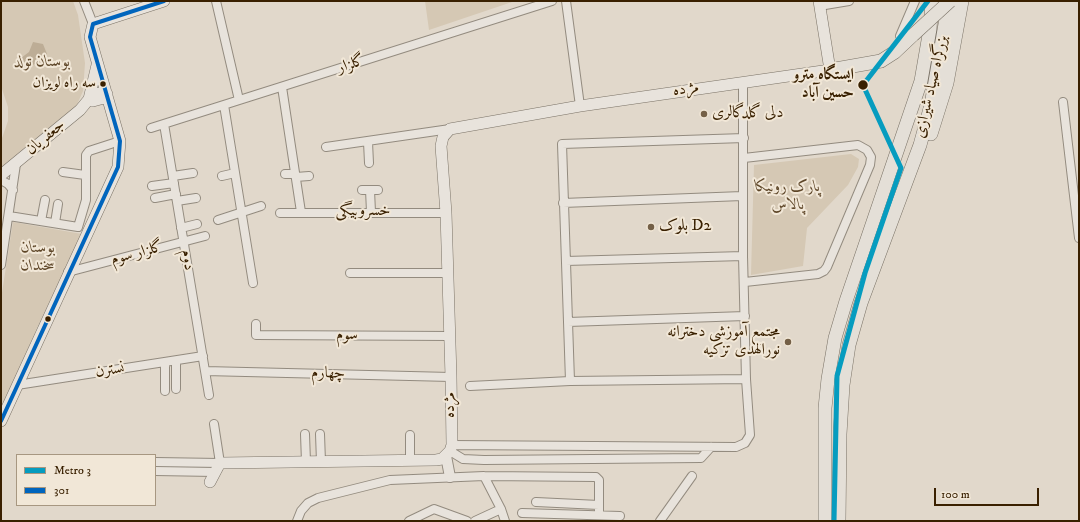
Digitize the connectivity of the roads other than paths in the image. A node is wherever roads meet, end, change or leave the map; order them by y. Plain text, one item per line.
1 (84, 1) edge
2 (164, 1) edge
3 (216, 1) edge
4 (552, 1) edge
5 (566, 1) edge
6 (849, 1) edge
7 (915, 1) edge
8 (932, 1) edge
9 (950, 1) edge
10 (962, 1) edge
11 (819, 3) edge
12 (93, 24) junction
13 (900, 36) dead end
14 (97, 65) junction
15 (830, 70) junction
16 (743, 82) junction
17 (282, 86) junction
18 (107, 94) junction
19 (89, 99) junction
20 (239, 100) junction
21 (1063, 102) dead end
22 (224, 105) junction
23 (580, 106) junction
24 (164, 124) junction
25 (151, 128) dead end
26 (450, 129) junction
27 (744, 138) junction
28 (120, 141) junction
29 (368, 142) junction
30 (326, 147) dead end
31 (744, 158) junction
32 (369, 163) dead end
33 (16, 164) junction
34 (63, 172) dead end
35 (193, 173) dead end
36 (235, 174) junction
37 (285, 174) dead end
38 (1, 175) edge
39 (85, 175) junction
40 (222, 176) dead end
41 (296, 176) junction
42 (309, 176) dead end
43 (1, 180) edge
44 (174, 180) junction
45 (152, 186) dead end
46 (13, 190) junction
47 (370, 190) dead end
48 (742, 196) junction
49 (901, 197) junction
50 (156, 198) dead end
51 (177, 198) junction
52 (196, 198) dead end
53 (45, 200) dead end
54 (563, 203) junction
55 (58, 204) dead end
56 (261, 206) dead end
57 (241, 212) junction
58 (301, 212) junction
59 (371, 212) junction
60 (280, 213) dead end
61 (446, 213) junction
62 (6, 219) edge
63 (218, 220) dead end
64 (41, 221) junction
65 (55, 223) junction
66 (197, 224) dead end
67 (182, 228) junction
68 (205, 236) dead end
69 (1079, 238) edge
70 (184, 242) junction
71 (743, 256) junction
72 (566, 261) junction
73 (1, 265) edge
74 (68, 272) junction
75 (350, 273) dead end
76 (447, 273) junction
77 (745, 282) junction
78 (253, 283) dead end
79 (745, 316) junction
80 (568, 322) junction
81 (256, 324) dead end
82 (450, 336) junction
83 (203, 356) junction
84 (176, 361) junction
85 (166, 362) junction
86 (205, 370) junction
87 (451, 377) junction
88 (746, 379) junction
89 (570, 381) junction
90 (16, 385) junction
91 (470, 386) dead end
92 (176, 389) dead end
93 (165, 391) dead end
94 (209, 396) dead end
95 (1, 421) edge
96 (214, 424) dead end
97 (305, 434) dead end
98 (320, 434) dead end
99 (410, 435) dead end
100 (711, 448) junction
101 (449, 450) junction
102 (410, 461) junction
103 (156, 462) edge
104 (306, 462) junction
105 (321, 462) junction
106 (218, 468) junction
107 (156, 471) edge
108 (484, 476) junction
109 (692, 476) dead end
110 (450, 477) junction
111 (210, 482) dead end
112 (536, 502) dead end
113 (599, 505) junction
114 (501, 509) junction
115 (522, 513) dead end
116 (599, 515) junction
117 (620, 516) dead end
118 (296, 521) edge
119 (409, 521) edge
120 (467, 521) edge
121 (475, 521) edge
122 (505, 521) edge
123 (660, 521) edge
124 (825, 521) edge
125 (839, 521) edge

1 - 12 street
2 - 12 main road
3 - 20 street
4 - 17 street, گلزار
5 - 23 street
6 - 11 street
7 - 13 street
8 - 124 main road, بزرگراه صیاد شیرازی
9 - 15 main road, مژده, bridge
9 - 49 main road, بزرگراه صیاد شیرازی
10 - 49 main road
11 - 15 main road
12 - 14 main road
14 - 18 main road
14 - 19 main road
15 - 16 main road, مژده
16 - 23 main road, مژده
16 - 27 street
17 - 20 street, گلزار
17 - 41 street
18 - 19 main road
18 - 28 main road
19 - 33 main road, جعفریان
20 - 22 street, گلزار
21 - 69 street
22 - 24 street, گلزار
22 - 36 street
23 - 26 main road, مژده
24 - 25 street, گلزار
24 - 44 street, دوم
26 - 29 street, مژده
26 - 61 main road, مژده
27 - 31 street
27 - 54 street
28 - 39 street
28 - 74 main road
29 - 30 street, مژده
29 - 32 street
31 - 48 street
31 - 77 street
33 - 38 main road, جعفریان
33 - 46 street
34 - 39 street
35 - 44 street
36 - 40 street
36 - 57 street
37 - 41 street
39 - 65 street
41 - 42 street
41 - 58 street
43 - 46 street
44 - 45 street
44 - 51 street, دوم
46 - 62 street
47 - 59 street
48 - 54 street
48 - 71 street
49 - 125 main road, بزرگراه صیاد شیرازی
50 - 51 street
51 - 52 street
51 - 67 street, دوم
53 - 64 street
54 - 72 street
55 - 65 street
56 - 57 street
57 - 63 street
57 - 78 street
58 - 59 street, خسروبیگی
58 - 60 street, خسروبیگی
59 - 61 street, خسروبیگی
61 - 76 main road, مژده
62 - 64 street
62 - 73 street
64 - 65 street
66 - 67 street
67 - 70 street, دوم
68 - 70 street, گلزار سوم
70 - 74 street, گلزار سوم
70 - 83 street, دوم
71 - 72 street
71 - 77 street
72 - 80 street
74 - 90 main road
75 - 76 street
76 - 82 main road, مژده
77 - 79 street
79 - 80 street
79 - 88 street
80 - 89 street
81 - 82 street, سوم
82 - 87 main road, مژده
83 - 84 street, نسترن
83 - 86 street, دوم
84 - 85 street, نسترن
84 - 92 street
85 - 90 street, نسترن
85 - 93 street
86 - 87 street, چهارم
86 - 94 street, دوم
87 - 101 main road, مژده
88 - 89 street
88 - 100 street
89 - 91 street
90 - 95 main road
96 - 106 street
97 - 104 street
98 - 105 street
99 - 102 street
100 - 101 street
100 - 101 street
101 - 102 main road
101 - 110 street
102 - 105 main road
103 - 106 street
104 - 105 main road
104 - 106 main road
106 - 107 street
106 - 111 main road
108 - 110 street
108 - 113 street
108 - 114 street
109 - 123 street
110 - 118 street
112 - 113 street
113 - 116 street
114 - 121 street
114 - 122 street
115 - 116 street
116 - 117 street
119 - 120 street

